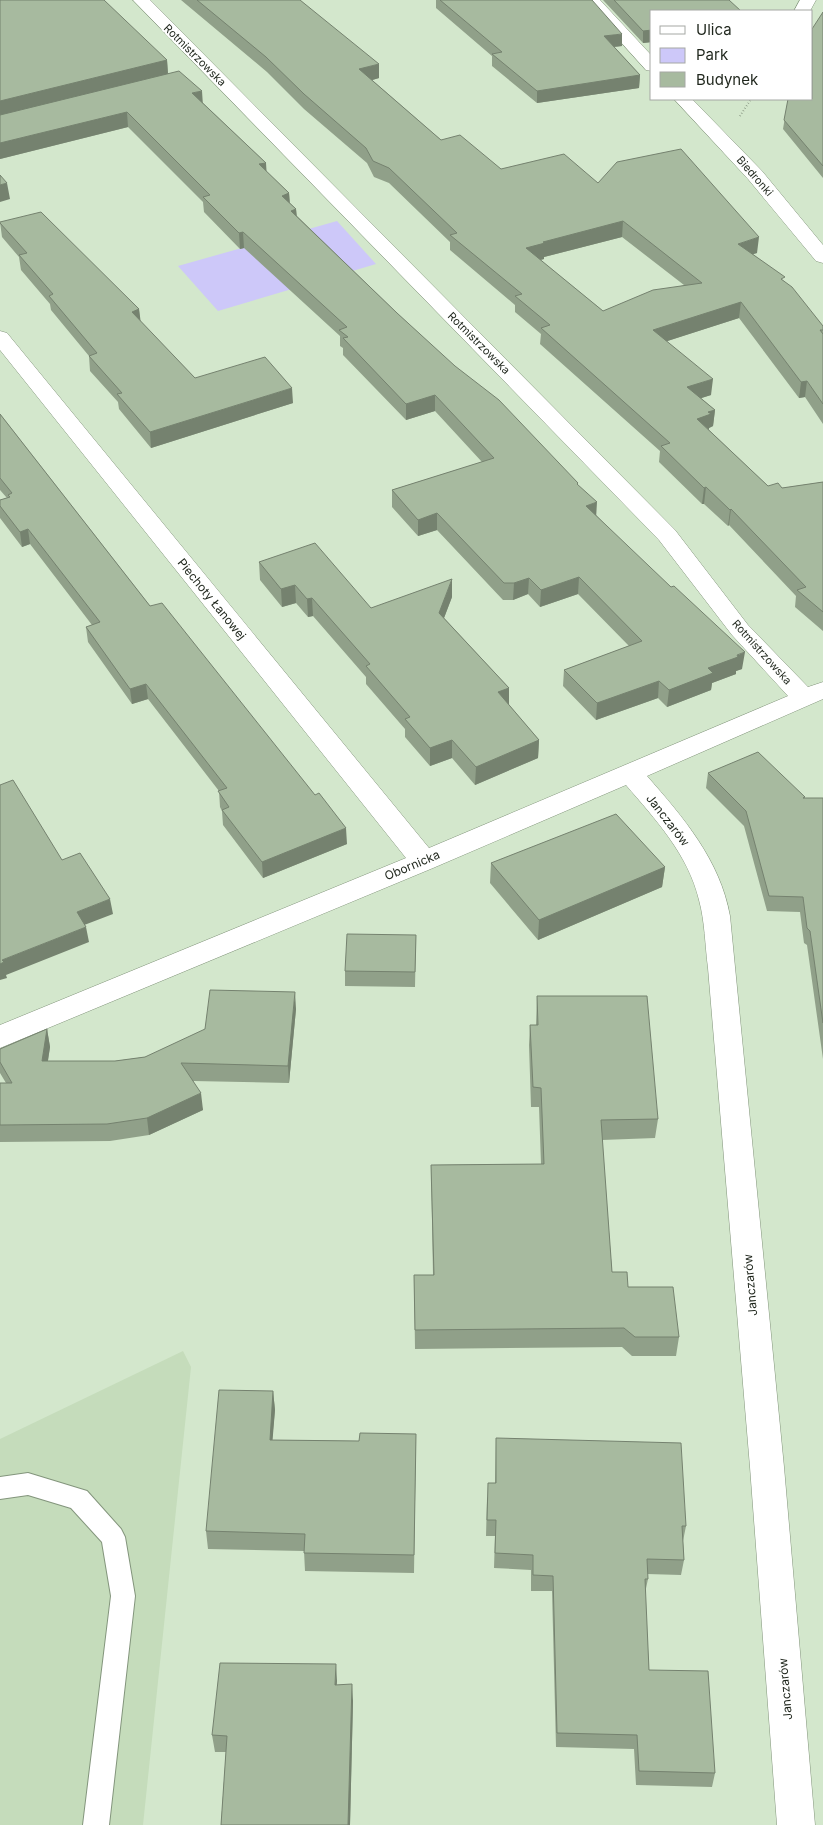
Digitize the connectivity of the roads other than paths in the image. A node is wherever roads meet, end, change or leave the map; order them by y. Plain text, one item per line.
1 (141, 0) edge
2 (591, 0) edge
3 (650, 64) edge
4 (685, 100) edge
5 (823, 257) edge
6 (0, 337) edge
7 (814, 694) edge
8 (629, 772) junction
9 (424, 861) junction
10 (0, 1037) edge
11 (0, 1488) edge
12 (96, 1825) edge
13 (796, 1825) edge

1 - 7 street, Rotmistrzowska
2 - 3 street
4 - 5 street, Biedronki
6 - 9 street, Piechoty Łanowej
7 - 8 street, Obornicka
8 - 9 street, Obornicka
8 - 13 street, Janczarów
9 - 10 street, Obornicka
11 - 12 lane

